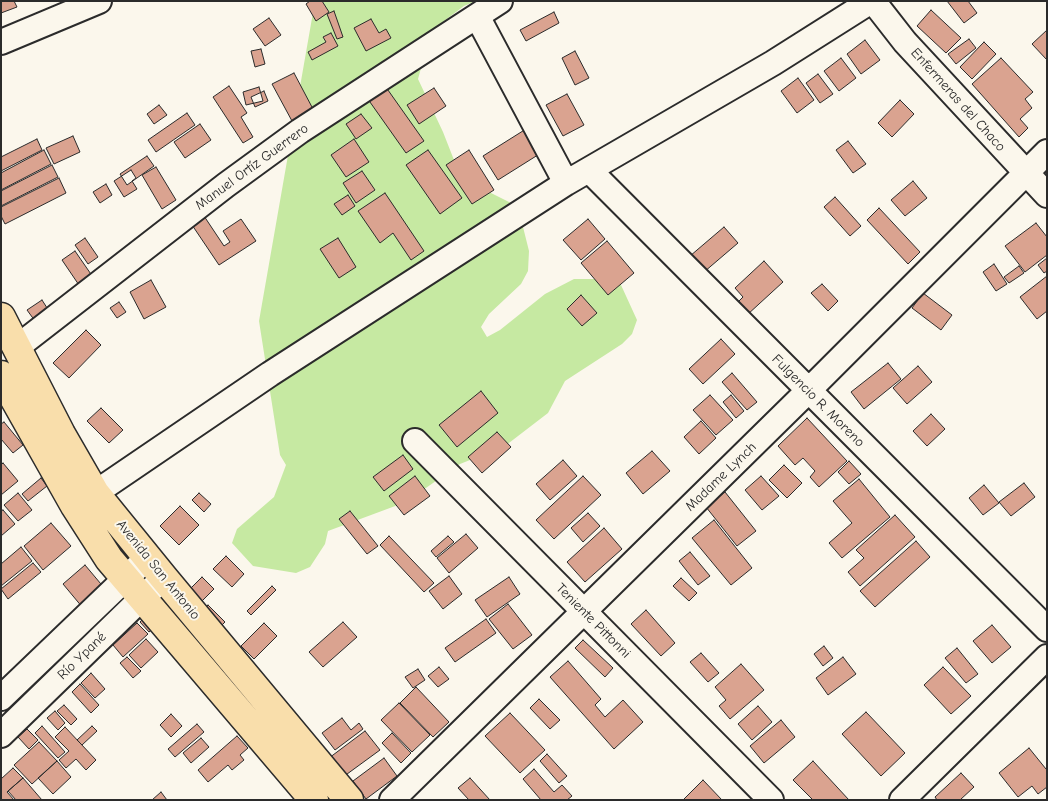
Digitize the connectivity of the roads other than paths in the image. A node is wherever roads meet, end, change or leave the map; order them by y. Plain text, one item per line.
1 (100, 1) edge
2 (500, 1) edge
3 (872, 1) edge
4 (478, 16) junction
5 (1, 42) edge
6 (1047, 152) edge
7 (590, 171) junction
8 (1025, 173) junction
9 (566, 184) junction
10 (1047, 195) edge
11 (1, 317) edge
12 (16, 348) junction
13 (1, 375) edge
14 (808, 391) junction
15 (415, 441) dead end
16 (85, 500) junction
17 (155, 568) junction
18 (134, 587) junction
19 (584, 611) junction
20 (1047, 629) edge
21 (1047, 657) edge
22 (1, 698) edge
23 (1, 735) edge
24 (314, 800) edge
25 (349, 800) edge
26 (392, 800) edge
27 (771, 800) edge
28 (902, 800) edge

1 - 5 street
2 - 4 street, Manuel Ortíz Guerrero
3 - 7 street
3 - 8 street, Enfermeras del Chaco
4 - 9 street
4 - 12 street, Manuel Ortíz Guerrero
6 - 8 street, Madame Lynch
7 - 9 street
7 - 14 street, Fulgencio R. Moreno
8 - 10 street, Enfermeras del Chaco
8 - 14 street, Madame Lynch
9 - 16 street
11 - 12 main road, Avenida San Antonio
12 - 16 main road, Avenida San Antonio
13 - 16 main road, Avenida San Antonio
14 - 19 street, Madame Lynch
14 - 20 street, Fulgencio R. Moreno
15 - 19 street, Teniente Pittonni
16 - 17 main road, Avenida San Antonio
16 - 18 main road, Avenida San Antonio
17 - 18 street, Río Ypané
17 - 25 main road, Avenida San Antonio
18 - 22 street, Río Ypané
18 - 23 street, Río Ypané
18 - 24 main road, Avenida San Antonio
19 - 26 street, Madame Lynch
19 - 27 street, Teniente Pittonni
21 - 28 street

